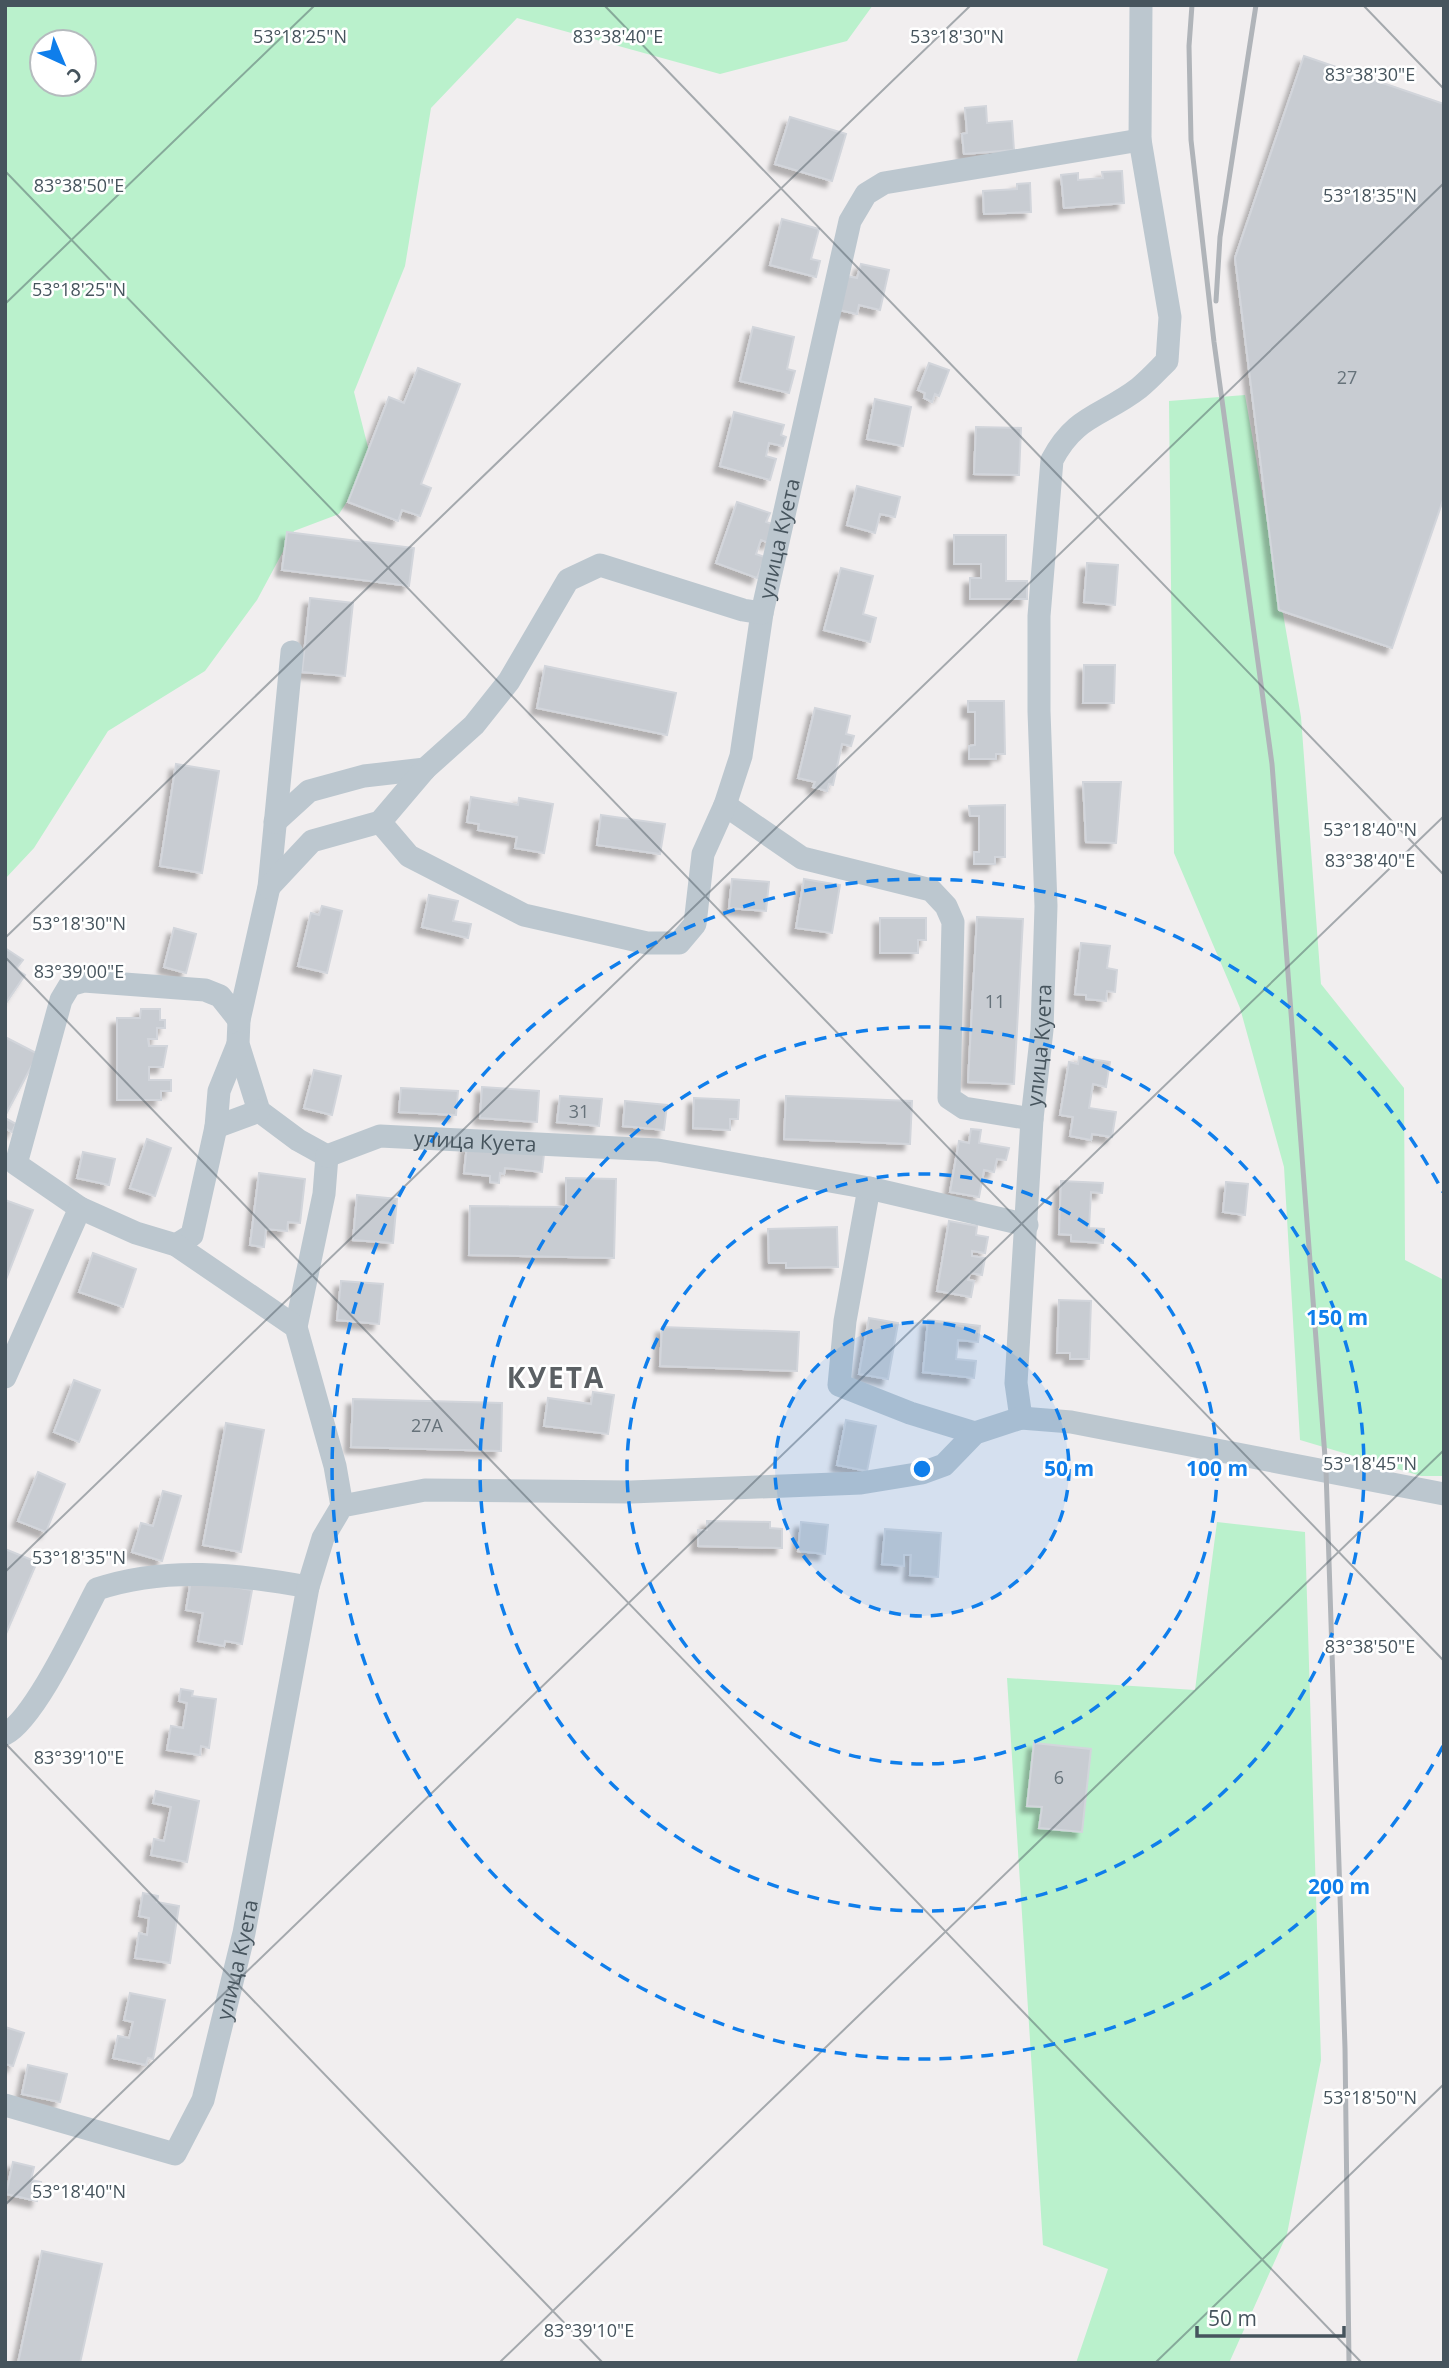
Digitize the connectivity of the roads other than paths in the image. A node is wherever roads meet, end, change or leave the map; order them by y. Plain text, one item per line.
1 (1141, 5) edge
2 (1140, 140) junction
3 (762, 613) junction
4 (292, 652) dead end
5 (425, 769) junction
6 (725, 805) junction
7 (275, 822) junction
8 (380, 822) junction
9 (269, 887) junction
10 (239, 1020) junction
11 (238, 1044) junction
12 (259, 1111) junction
13 (1032, 1119) junction
14 (216, 1127) junction
15 (327, 1156) junction
16 (869, 1188) junction
17 (80, 1208) junction
18 (1027, 1225) junction
19 (176, 1245) junction
20 (296, 1327) junction
21 (5, 1377) edge
22 (1021, 1419) junction
23 (975, 1433) junction
24 (1444, 1494) edge
25 (342, 1506) junction
26 (308, 1587) junction
27 (5, 1734) edge
28 (5, 2105) edge

1 - 2 street, улица Куета
2 - 3 street, улица Куета
2 - 13 street, улица Куета
3 - 5 street, улица Куета
3 - 6 street
4 - 7 street
5 - 7 street
5 - 8 street, улица Куета
6 - 8 street
6 - 13 street
7 - 9 street
8 - 9 street
9 - 10 street
10 - 11 street
10 - 17 street
11 - 12 street
11 - 14 street
12 - 14 street
12 - 15 street
13 - 18 street, улица Куета
14 - 19 street
15 - 16 street, улица Куета
15 - 20 street
16 - 18 street, улица Куета
16 - 23 street
17 - 19 street
17 - 21 street
18 - 22 street, улица Куета
19 - 20 street
20 - 25 street
22 - 23 street
22 - 24 street
23 - 25 street
25 - 26 street, улица Куета
26 - 27 street
26 - 28 street, улица Куета

